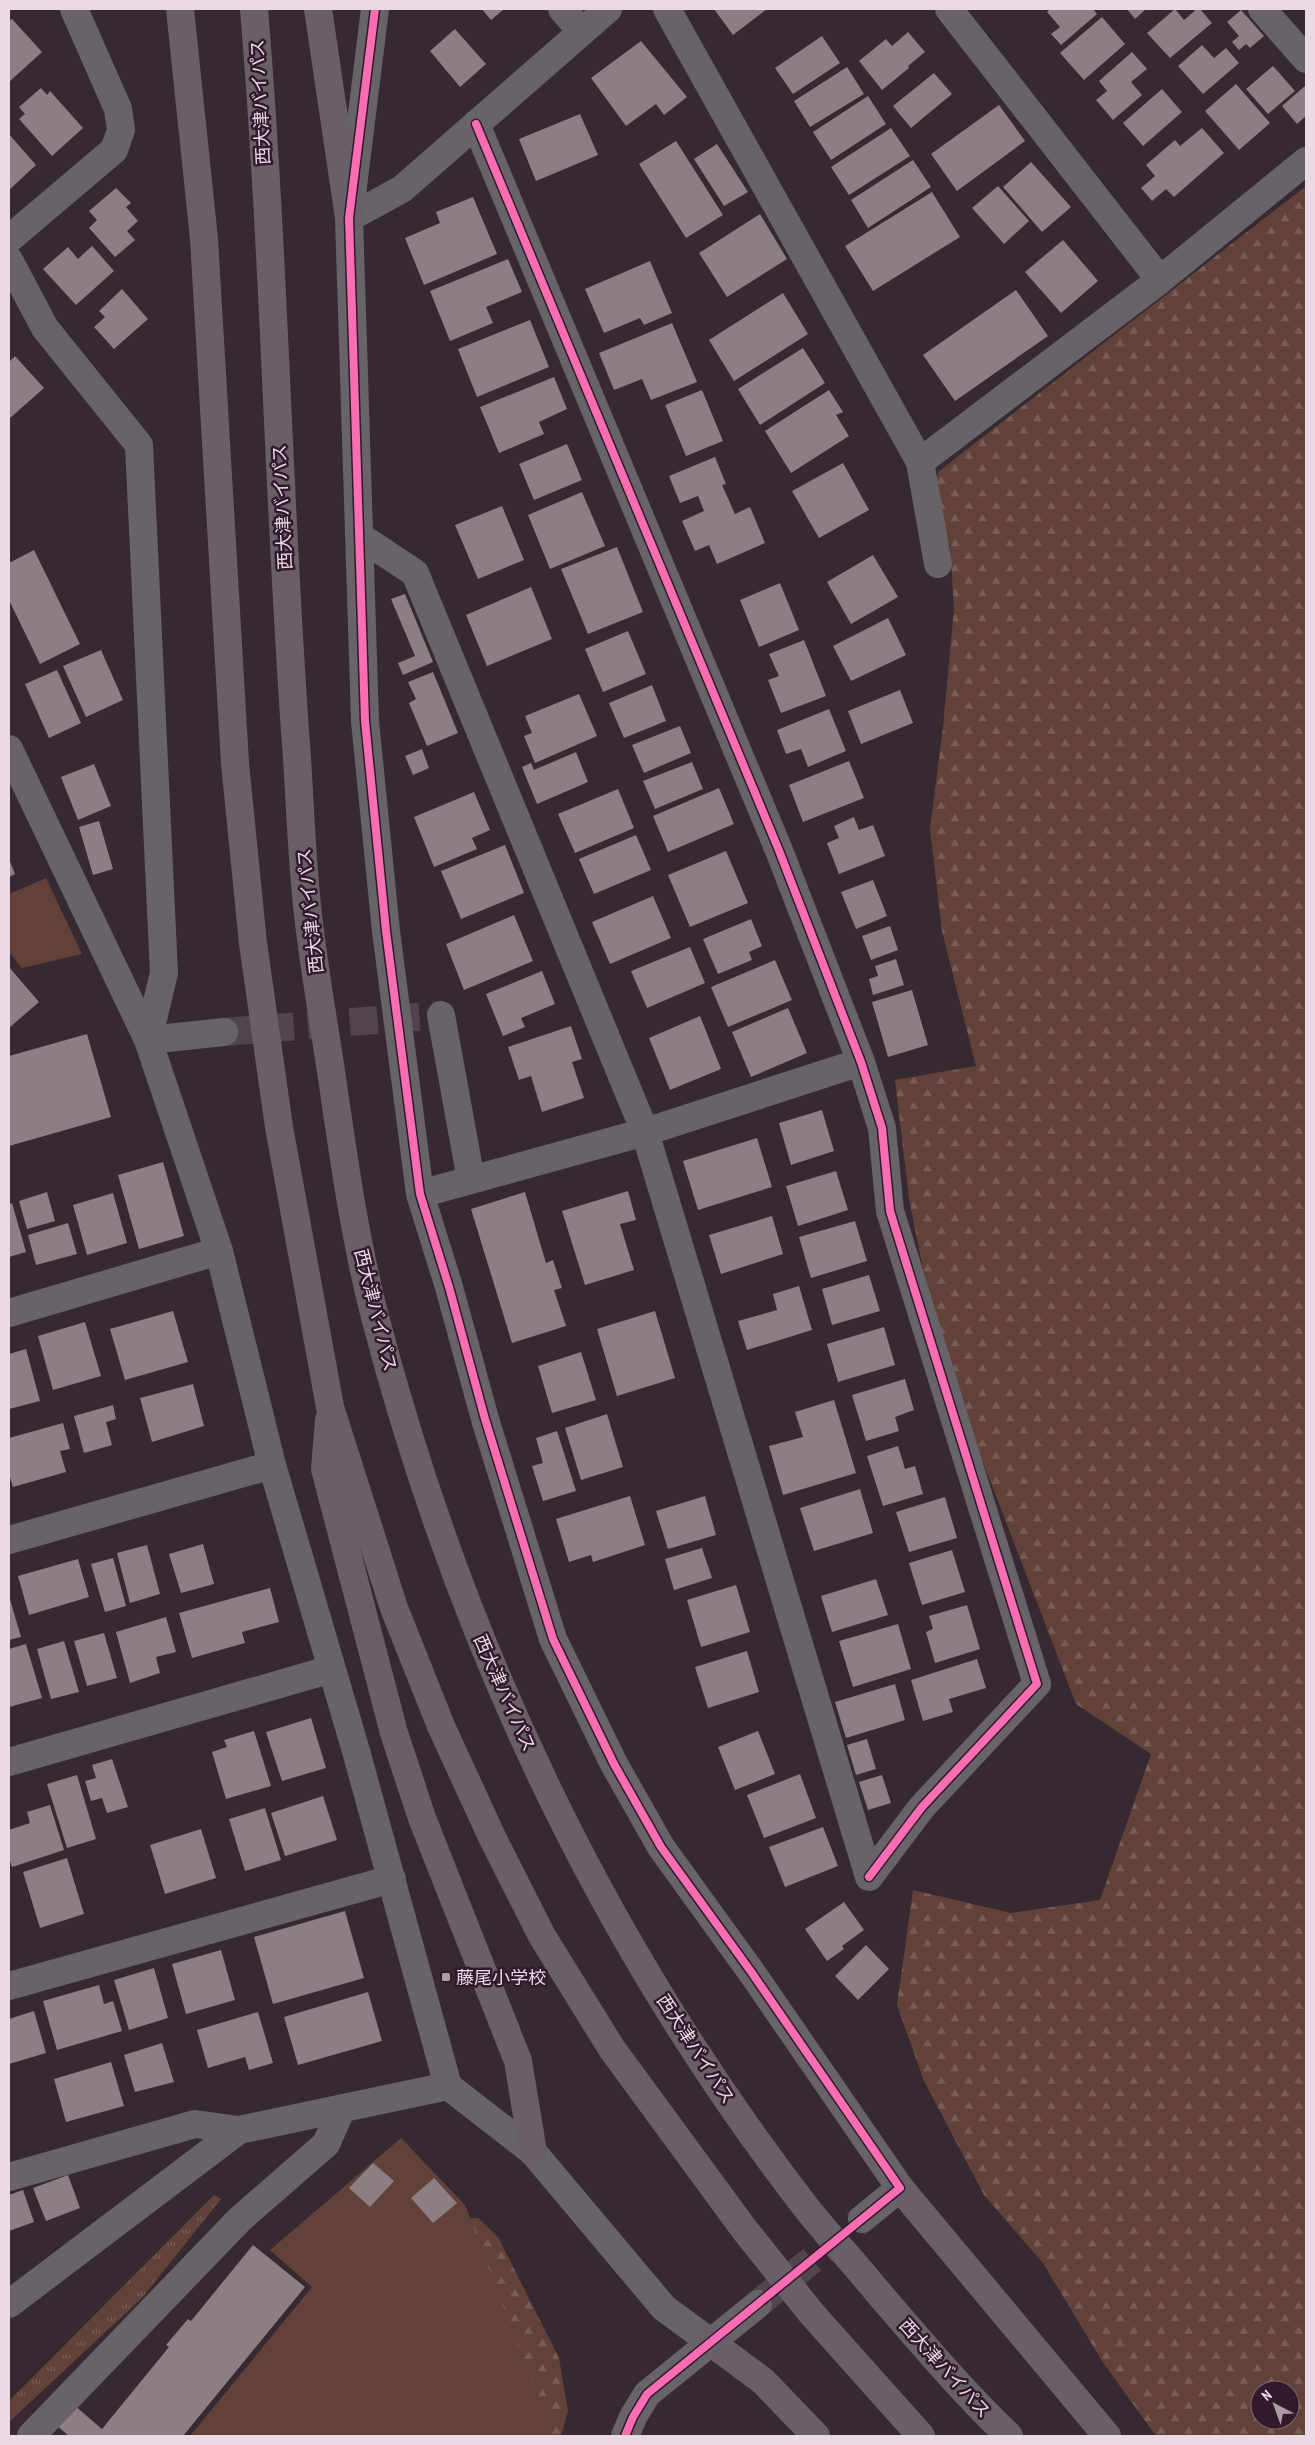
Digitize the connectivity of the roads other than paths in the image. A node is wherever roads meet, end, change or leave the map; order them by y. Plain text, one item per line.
1 (74, 9) edge
2 (180, 9) edge
3 (254, 9) edge
4 (318, 9) edge
5 (374, 9) edge
6 (562, 9) edge
7 (608, 9) edge
8 (667, 9) edge
9 (949, 9) edge
10 (1262, 9) edge
11 (582, 32) junction
12 (1306, 60) edge
13 (476, 124) junction
14 (1306, 161) edge
15 (349, 218) junction
16 (9, 240) edge
17 (9, 260) edge
18 (1160, 280) junction
19 (920, 462) junction
20 (359, 536) junction
21 (938, 564) dead end
22 (9, 749) edge
23 (440, 1015) dead end
24 (224, 1032) tunnel mouth
25 (148, 1040) junction
26 (860, 1062) junction
27 (644, 1132) junction
28 (471, 1180) junction
29 (420, 1194) junction
30 (220, 1252) junction
31 (9, 1313) edge
32 (330, 1407) junction
33 (272, 1465) junction
34 (9, 1540) edge
35 (332, 1669) junction
36 (9, 1762) edge
37 (392, 1879) junction
38 (9, 1986) edge
39 (448, 2086) junction
40 (342, 2108) junction
41 (239, 2130) junction
42 (533, 2152) junction
43 (9, 2177) edge
44 (900, 2188) junction
45 (862, 2219) tunnel mouth
46 (9, 2304) edge
47 (758, 2304) tunnel mouth
48 (710, 2341) junction
49 (30, 2436) edge
50 (625, 2436) edge
51 (816, 2436) edge
52 (921, 2436) edge
53 (1009, 2436) edge
54 (1106, 2436) edge

1 - 16 street
2 - 32 highway
3 - 53 highway, 西大津バイパス
4 - 15 highway
5 - 15 street
6 - 11 street
7 - 11 street
8 - 19 street
9 - 18 street
10 - 12 street
11 - 13 street
13 - 15 street
13 - 26 street
14 - 18 street
15 - 20 street
17 - 25 street
18 - 19 street
19 - 21 street
20 - 27 street
20 - 29 street
22 - 25 street
23 - 28 street
24 - 25 street
25 - 30 street
26 - 27 street
26 - 27 street
27 - 28 street
28 - 29 street
29 - 44 street
30 - 31 street
30 - 33 street
32 - 42 highway
32 - 52 highway
33 - 34 street
33 - 35 street
35 - 36 street
35 - 37 street
37 - 38 street
37 - 39 street
39 - 40 street
39 - 42 street
40 - 41 street
40 - 49 street
41 - 43 street
41 - 46 street
42 - 48 street
44 - 45 street
44 - 54 highway
47 - 48 street
48 - 50 street
48 - 51 highway

